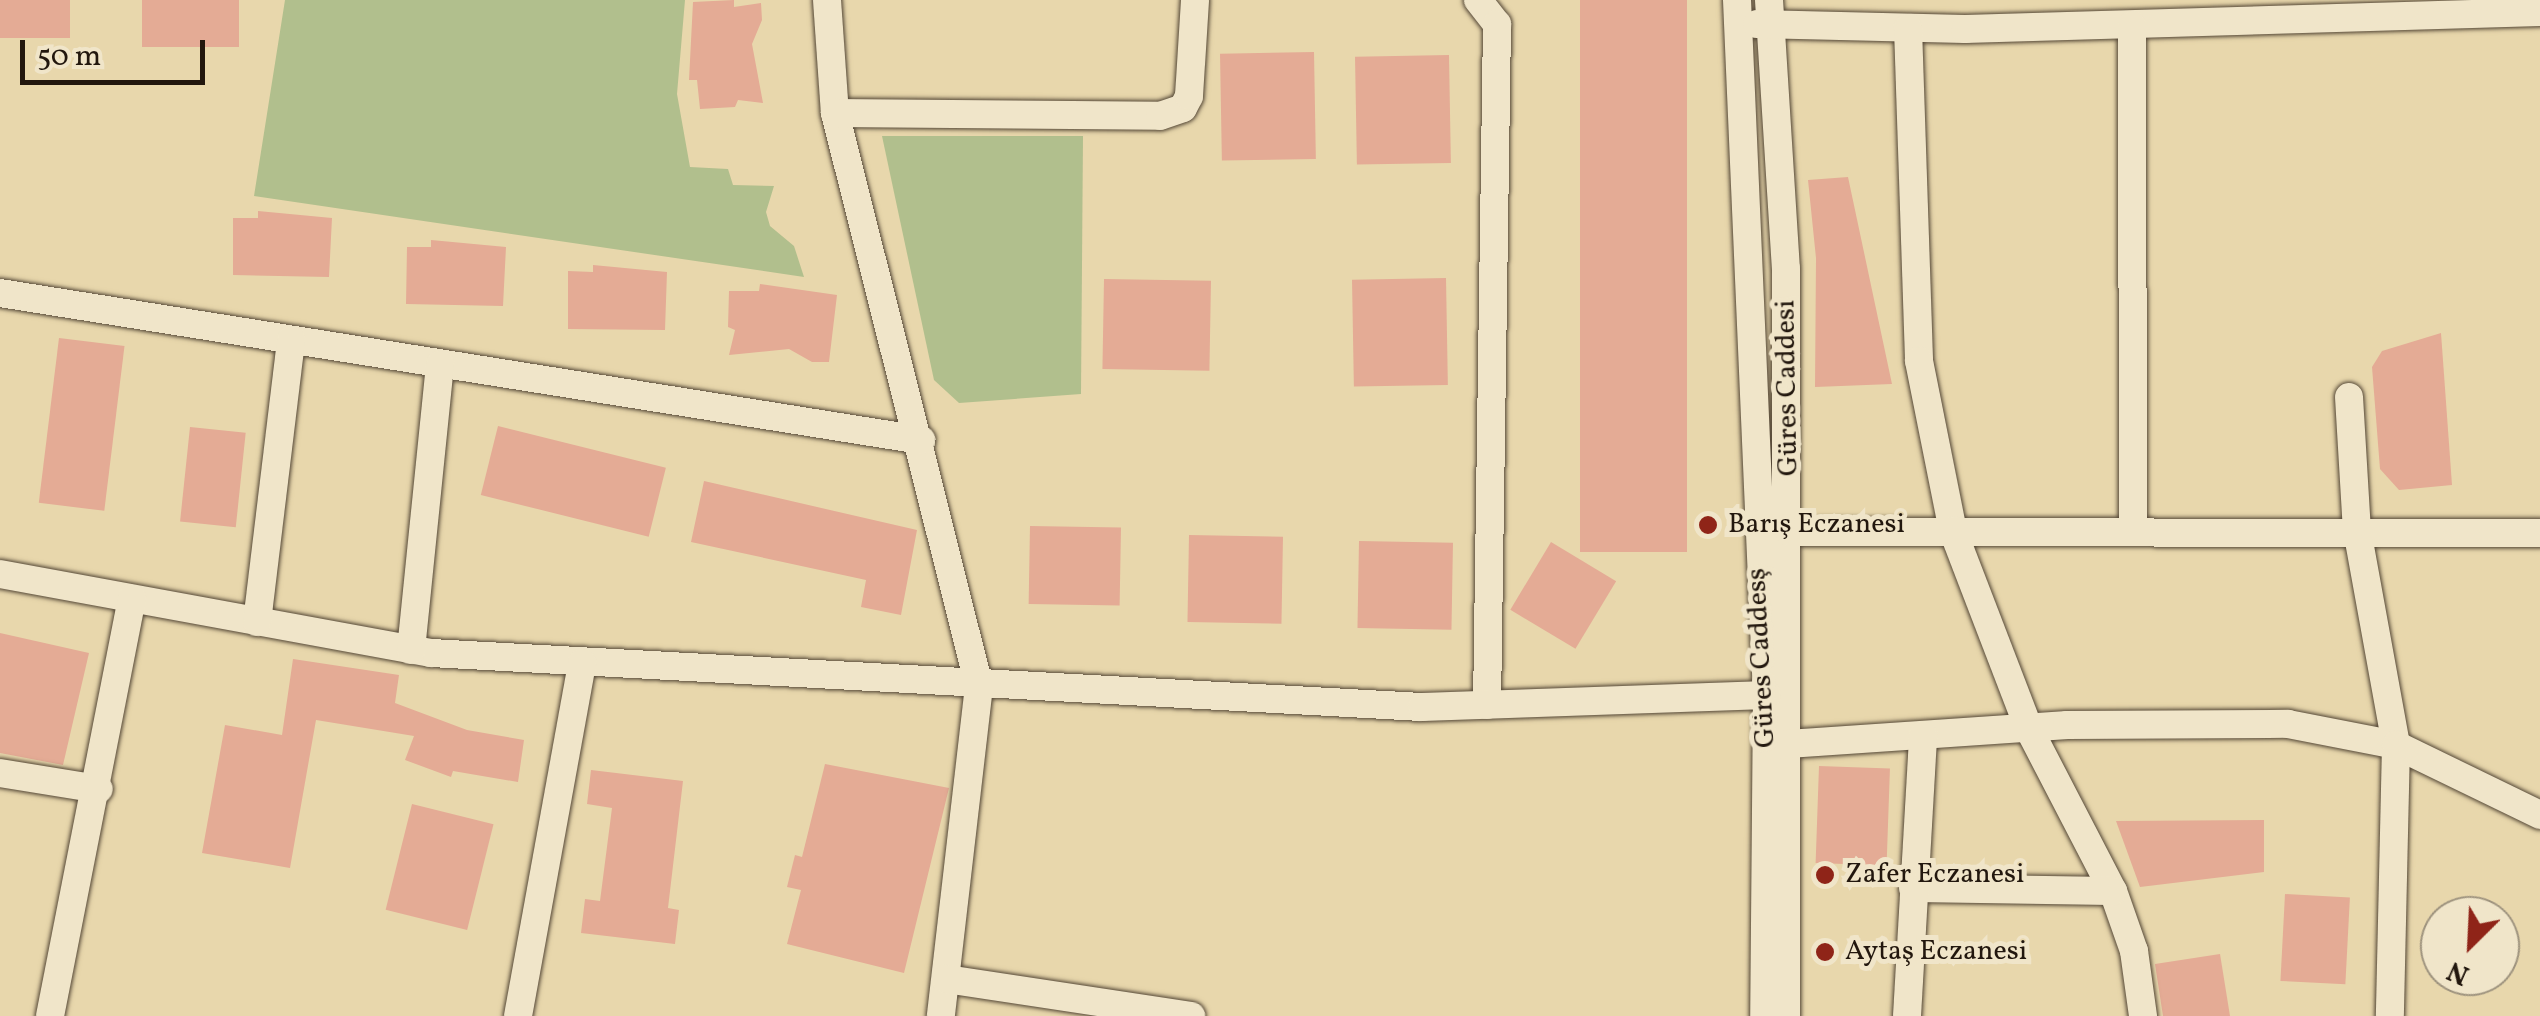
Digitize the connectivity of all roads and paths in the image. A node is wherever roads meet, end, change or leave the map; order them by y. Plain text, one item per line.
1 (827, 0) edge
2 (1195, 0) edge
3 (1478, 0) edge
4 (2297, 11) edge
5 (1739, 12) edge
6 (1770, 12) edge
7 (2540, 12) edge
8 (2132, 26) junction
9 (1908, 28) junction
10 (835, 113) junction
11 (0, 293) edge
12 (291, 340) junction
13 (440, 364) junction
14 (2349, 397) dead end
15 (920, 440) junction
16 (2133, 530) junction
17 (2357, 530) junction
18 (1953, 531) junction
19 (1790, 532) junction
20 (2540, 533) edge
21 (0, 574) edge
22 (132, 599) junction
23 (256, 622) junction
24 (411, 650) junction
25 (582, 663) junction
26 (979, 686) junction
27 (1767, 695) junction
28 (1487, 705) junction
29 (2029, 729) junction
30 (1922, 734) junction
31 (1777, 744) junction
32 (2396, 745) junction
33 (0, 773) edge
34 (98, 789) junction
35 (2540, 815) edge
36 (1913, 888) junction
37 (2113, 891) junction
38 (946, 979) junction
39 (50, 1016) edge
40 (518, 1016) edge
41 (941, 1016) edge
42 (1191, 1016) edge
43 (1764, 1016) edge
44 (1786, 1016) edge
45 (1907, 1016) edge
46 (2143, 1016) edge
47 (2390, 1016) edge

1 - 10 street
2 - 10 street
3 - 28 street
4 - 7 street
4 - 8 street
5 - 6 street
5 - 27 street, Güres Caddesş
6 - 9 street
6 - 19 street, Güres Caddesi
8 - 9 street
8 - 16 street
9 - 18 street
10 - 15 street
11 - 12 street
12 - 13 street
12 - 23 street
13 - 15 street
13 - 24 street
14 - 17 street
15 - 26 street
16 - 17 street
16 - 18 street
17 - 20 street
17 - 32 street
18 - 19 street
18 - 29 street
19 - 31 street, Güres Caddesi
21 - 22 street
22 - 23 street
22 - 34 street
23 - 24 street
24 - 25 street
25 - 26 street
25 - 40 street
26 - 28 street
26 - 38 street
27 - 28 street
27 - 31 street, Güres Caddesş
29 - 30 street
29 - 32 street
29 - 37 street
30 - 31 street
30 - 36 street
31 - 43 street, Güres Caddesş
31 - 44 street, Güres Caddesi
32 - 35 street
32 - 47 street
33 - 34 street
34 - 39 street
36 - 37 street
36 - 45 street
37 - 46 street
38 - 41 street
38 - 42 street

